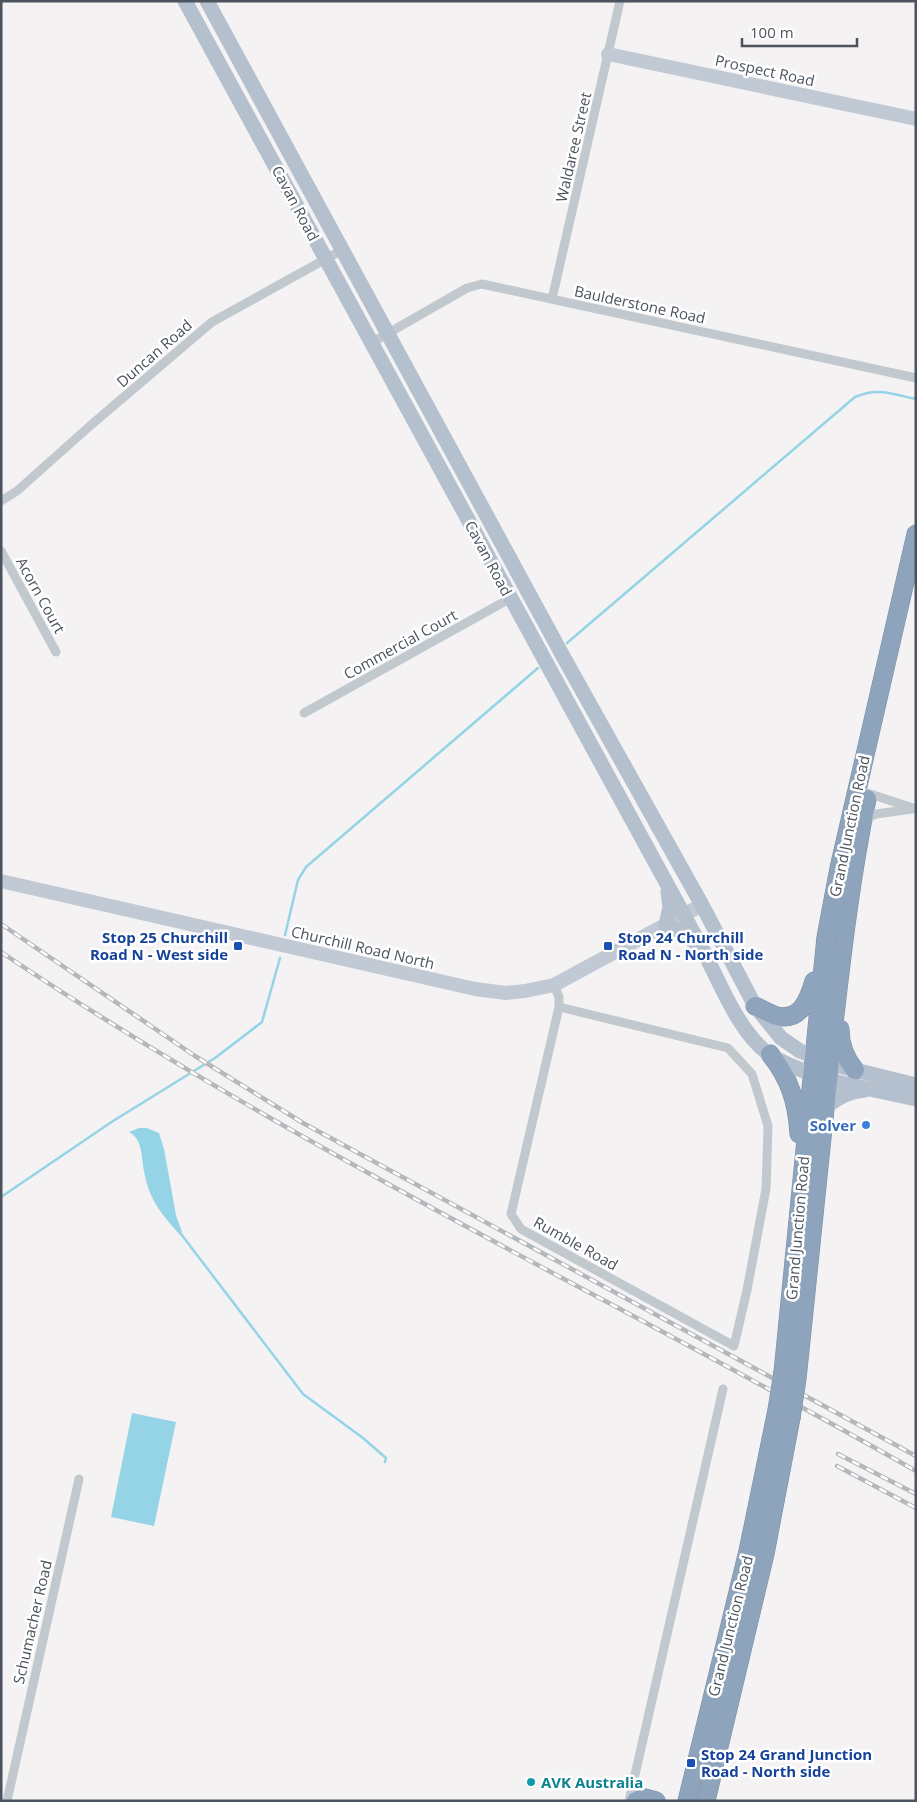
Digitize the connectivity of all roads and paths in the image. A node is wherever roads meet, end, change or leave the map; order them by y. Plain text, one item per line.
1 (185, 1) edge
2 (207, 1) edge
3 (620, 1) edge
4 (608, 54) junction
5 (916, 119) edge
6 (342, 250) junction
7 (326, 259) junction
8 (552, 300) junction
9 (388, 333) junction
10 (371, 343) junction
11 (916, 378) edge
12 (1, 501) edge
13 (916, 534) edge
14 (1, 551) edge
15 (912, 564) edge
16 (916, 581) edge
17 (510, 598) junction
18 (56, 652) dead end
19 (304, 713) dead end
20 (862, 792) junction
21 (915, 809) edge
22 (861, 826) junction
23 (1, 881) edge
24 (667, 886) junction
25 (702, 905) junction
26 (683, 915) junction
27 (666, 925) junction
28 (826, 937) junction
29 (703, 950) junction
30 (840, 973) junction
31 (554, 985) junction
32 (755, 1006) junction
33 (559, 1007) junction
34 (770, 1054) junction
35 (821, 1069) junction
36 (855, 1070) junction
37 (916, 1085) edge
38 (874, 1090) junction
39 (916, 1099) edge
40 (825, 1108) junction
41 (802, 1179) junction
42 (790, 1376) junction
43 (723, 1389) dead end
44 (79, 1479) dead end
45 (752, 1570) junction
46 (685, 1798) edge
47 (6, 1801) edge
48 (629, 1801) edge
49 (636, 1801) edge
50 (656, 1801) edge
51 (706, 1801) edge

1 - 7 main road, Cavan Road
2 - 6 main road, Cavan Road
3 - 4 street, Waldaree Street
4 - 5 street, Prospect Road
4 - 8 street, Waldaree Street
6 - 7 street, Duncan Road
6 - 9 main road, Cavan Road
7 - 10 main road, Cavan Road
7 - 12 street, Duncan Road
8 - 9 street, Baulderstone Road
8 - 11 street, Baulderstone Road
9 - 10 street, Baulderstone Road
9 - 25 main road, Cavan Road
10 - 17 main road, Cavan Road
13 - 15 highway, Grand Junction Road
14 - 18 street, Acorn Court
15 - 20 highway, Grand Junction Road
16 - 20 highway, Grand Junction Road
17 - 19 street, Commercial Court
17 - 24 main road, Cavan Road
20 - 21 street
20 - 22 highway, Grand Junction Road
20 - 28 highway, Grand Junction Road
21 - 22 street
22 - 30 highway, Grand Junction Road
23 - 31 street, Churchill Road North
24 - 26 main road, Cavan Road
24 - 27 main road
25 - 26 street, Churchill Road North
25 - 32 main road, Cavan Road
26 - 27 street, Churchill Road North
26 - 29 main road, Cavan Road
27 - 29 main road
27 - 31 street, Churchill Road North
28 - 32 highway
28 - 35 highway, Grand Junction Road
29 - 34 main road, Cavan Road
30 - 35 highway, Grand Junction Road
30 - 36 highway
31 - 33 street, Rumble Road
32 - 35 main road, Cavan Road
33 - 33 street, Rumble Road
34 - 35 main road, Cavan Road
34 - 41 highway
35 - 36 main road
35 - 38 main road
35 - 40 highway, Grand Junction Road
35 - 41 highway, Grand Junction Road
36 - 37 main road
38 - 39 main road
38 - 40 main road
40 - 42 highway, Grand Junction Road
41 - 42 highway, Grand Junction Road
42 - 45 highway, Grand Junction Road, bridge
43 - 48 street
44 - 47 street, Schumacher Road
45 - 46 highway, Grand Junction Road
45 - 51 highway, Grand Junction Road
49 - 50 highway

